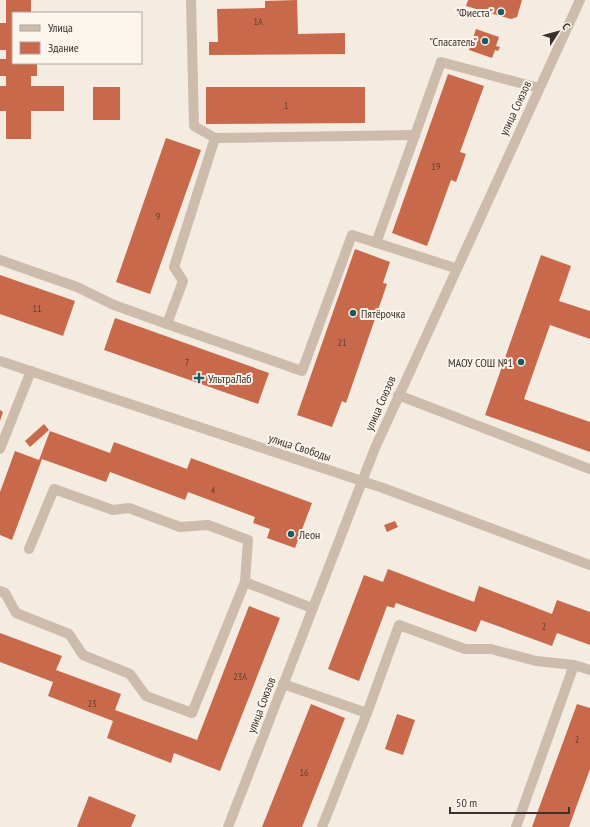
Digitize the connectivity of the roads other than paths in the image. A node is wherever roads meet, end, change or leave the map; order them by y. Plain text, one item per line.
1 (191, 0) edge
2 (580, 0) edge
3 (539, 88) junction
4 (415, 135) junction
5 (215, 138) junction
6 (376, 243) junction
7 (0, 260) edge
8 (455, 268) junction
9 (167, 324) junction
10 (0, 361) edge
11 (31, 371) junction
12 (398, 395) junction
13 (0, 449) edge
14 (590, 469) edge
15 (361, 481) junction
16 (29, 549) dead end
17 (590, 565) edge
18 (245, 582) junction
19 (0, 591) edge
20 (312, 608) junction
21 (574, 665) junction
22 (590, 670) edge
23 (283, 684) junction
24 (367, 713) junction
25 (228, 827) edge
26 (322, 827) edge
27 (516, 827) edge

1 - 5 street
2 - 3 street, улица Союзов
3 - 4 street
3 - 8 street, улица Союзов
4 - 5 street
4 - 6 street
5 - 9 street
6 - 8 street
6 - 9 street
7 - 9 street
8 - 12 street, улица Союзов
10 - 11 street, улица Свободы
11 - 13 street
11 - 15 street, улица Свободы
12 - 14 street
12 - 15 street, улица Союзов
15 - 17 street, улица Свободы
15 - 20 street, улица Союзов
16 - 18 street
18 - 19 street
18 - 20 street
20 - 23 street, улица Союзов
21 - 22 street
21 - 24 street
21 - 27 street
23 - 24 street
23 - 25 street, улица Союзов
24 - 26 street

